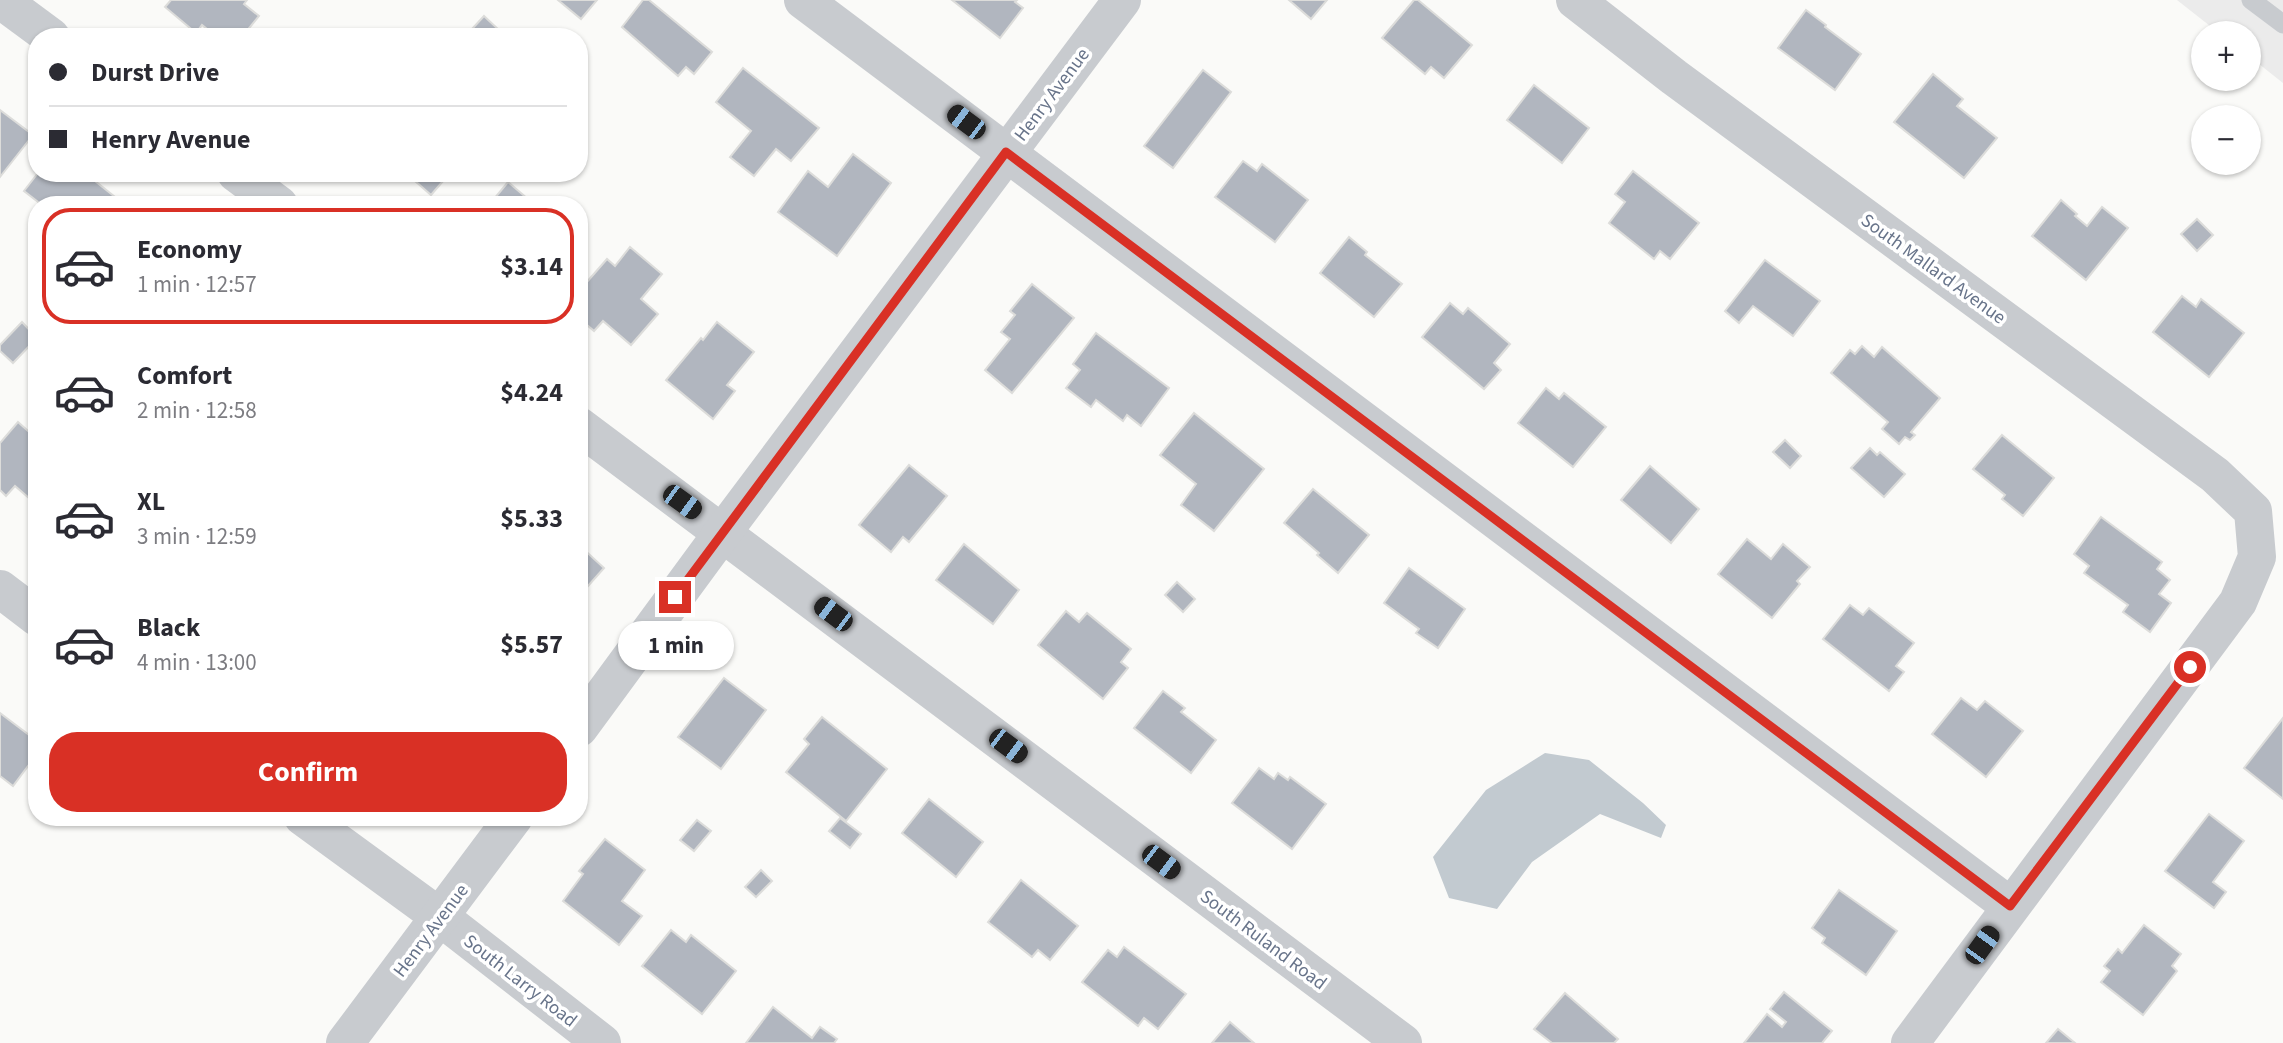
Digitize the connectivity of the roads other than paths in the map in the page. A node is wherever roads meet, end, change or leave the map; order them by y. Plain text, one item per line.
1 (1, 0) edge
2 (803, 0) edge
3 (1122, 0) edge
4 (1575, 0) edge
5 (2251, 0) edge
6 (2283, 24) edge
7 (39, 28) edge
8 (1006, 152) junction
9 (248, 182) edge
10 (267, 196) edge
11 (588, 433) edge
12 (723, 532) junction
13 (0, 589) edge
14 (28, 610) edge
15 (588, 716) edge
16 (315, 826) edge
17 (506, 826) edge
18 (2010, 906) junction
19 (440, 917) junction
20 (345, 1043) edge
21 (602, 1043) edge
22 (1403, 1043) edge
23 (1910, 1043) edge

1 - 7 street
2 - 8 street
3 - 8 street, Henry Avenue
4 - 18 street, South Mallard Avenue
5 - 6 lane
8 - 12 street, Henry Avenue
8 - 18 street
9 - 10 street
11 - 12 street, South Ruland Road
12 - 15 street, Henry Avenue
12 - 22 street, South Ruland Road
13 - 14 street
16 - 19 street, South Larry Road
17 - 19 street, Henry Avenue
18 - 23 street
19 - 20 street, Henry Avenue
19 - 21 street, South Larry Road

